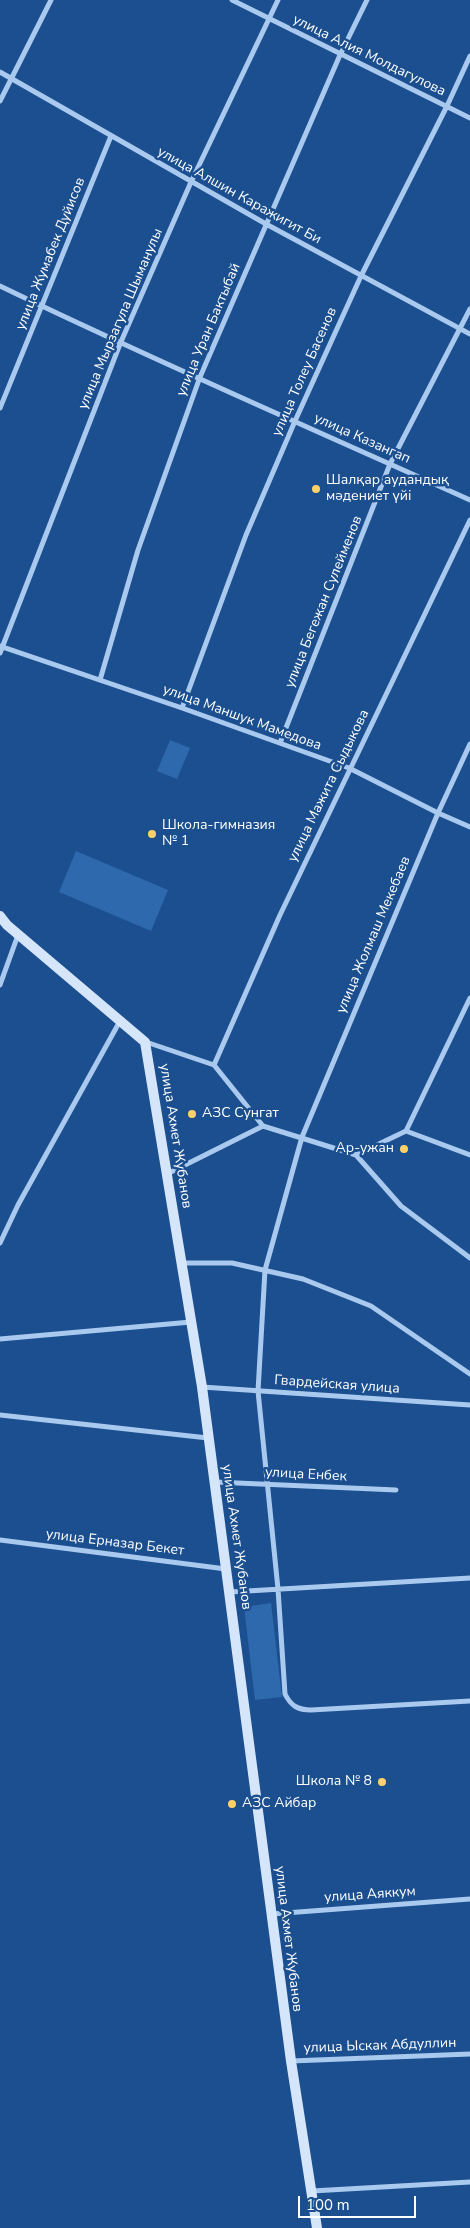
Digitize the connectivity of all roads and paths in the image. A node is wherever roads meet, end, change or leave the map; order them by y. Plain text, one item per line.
1 (51, 0) edge
2 (232, 0) edge
3 (278, 0) edge
4 (367, 0) edge
5 (268, 20) junction
6 (340, 55) junction
7 (470, 56) edge
8 (0, 72) edge
9 (12, 79) junction
10 (0, 101) edge
11 (447, 106) junction
12 (470, 118) edge
13 (111, 136) junction
14 (191, 182) junction
15 (266, 224) junction
16 (361, 276) junction
17 (0, 286) edge
18 (41, 306) junction
19 (470, 309) edge
20 (460, 329) junction
21 (470, 334) edge
22 (120, 344) junction
23 (200, 377) junction
24 (0, 408) edge
25 (295, 421) junction
26 (390, 464) junction
27 (470, 500) edge
28 (470, 520) edge
29 (1, 649) edge
30 (100, 680) junction
31 (182, 708) junction
32 (280, 743) junction
33 (470, 744) edge
34 (349, 768) junction
35 (438, 813) junction
36 (470, 827) edge
37 (0, 916) edge
38 (18, 935) junction
39 (0, 985) edge
40 (470, 998) edge
41 (120, 1021) junction
42 (145, 1042) junction
43 (214, 1065) junction
44 (263, 1126) junction
45 (406, 1131) junction
46 (302, 1137) junction
47 (356, 1155) junction
48 (470, 1155) edge
49 (167, 1174) junction
50 (0, 1243) edge
51 (470, 1258) edge
52 (181, 1263) junction
53 (265, 1270) junction
54 (191, 1322) junction
55 (0, 1340) edge
56 (470, 1374) edge
57 (202, 1387) junction
58 (258, 1391) junction
59 (470, 1405) edge
60 (0, 1415) edge
61 (209, 1438) junction
62 (215, 1482) junction
63 (267, 1484) junction
64 (396, 1490) dead end
65 (0, 1540) edge
66 (227, 1569) junction
67 (470, 1578) edge
68 (278, 1589) junction
69 (230, 1592) junction
70 (470, 1701) edge
71 (470, 1899) edge
72 (271, 1914) junction
73 (470, 2054) edge
74 (290, 2061) junction
75 (470, 2182) edge
76 (311, 2191) junction
77 (317, 2228) edge

1 - 9 street
2 - 5 street, улица Алия Молдагулова
3 - 5 street, улица Мырзагула Шыманулы
4 - 6 street, улица Уран Бактыбай
5 - 6 street, улица Алия Молдагулова
5 - 14 street, улица Мырзагула Шыманулы
6 - 11 street, улица Алия Молдагулова
6 - 15 street, улица Уран Бактыбай
7 - 11 street, улица Толеу Басенов
8 - 9 street, улица Алшин Каражигит Би
9 - 10 street
9 - 13 street, улица Алшин Каражигит Би
11 - 12 street, улица Алия Молдагулова
11 - 16 street, улица Толеу Басенов
13 - 14 street, улица Алшин Каражигит Би
13 - 18 street, улица Жумабек Дуйисов
14 - 15 street, улица Алшин Каражигит Би
14 - 22 street, улица Мырзагула Шыманулы
15 - 16 street, улица Алшин Каражигит Би
15 - 23 street, улица Уран Бактыбай
16 - 20 street, улица Алшин Каражигит Би
16 - 25 street, улица Толеу Басенов
17 - 18 street, улица Казангап
18 - 22 street, улица Казангап
18 - 24 street, улица Жумабек Дуйисов
19 - 20 street, улица Бегежан Сулейменов
20 - 21 street, улица Алшин Каражигит Би
20 - 26 street, улица Бегежан Сулейменов
22 - 23 street, улица Казангап
22 - 29 street, улица Мырзагула Шыманулы
23 - 25 street, улица Казангап
23 - 30 street, улица Уран Бактыбай
25 - 26 street, улица Казангап
25 - 31 street, улица Толеу Басенов
26 - 27 street, улица Казангап
26 - 32 street, улица Бегежан Сулейменов
28 - 34 street, улица Мажита Сыдыкова
29 - 30 street, улица Маншук Мамедова
30 - 31 street, улица Маншук Мамедова
31 - 32 street, улица Маншук Мамедова
32 - 34 street, улица Маншук Мамедова
33 - 35 street, улица Жолмаш Мекебаев
34 - 35 street, улица Маншук Мамедова
34 - 43 street, улица Мажита Сыдыкова
35 - 36 street, улица Маншук Мамедова
35 - 46 street, улица Жолмаш Мекебаев
37 - 38 main road
38 - 39 street
38 - 41 main road
40 - 45 street
41 - 42 main road
41 - 50 street
42 - 43 street
42 - 49 main road, улица Ахмет Жубанов
43 - 44 street
44 - 46 street
44 - 49 street
45 - 47 street
45 - 48 street
46 - 47 street
46 - 53 street, улица Жолмаш Мекебаев
47 - 51 street
49 - 52 main road, улица Ахмет Жубанов
52 - 53 street
52 - 54 main road, улица Ахмет Жубанов
53 - 56 street
53 - 58 street, улица Жолмаш Мекебаев
54 - 55 street
54 - 57 main road, улица Ахмет Жубанов
57 - 58 street, Гвардейская улица
57 - 61 main road, улица Ахмет Жубанов
58 - 59 street, Гвардейская улица
58 - 63 street, улица Жолмаш Мекебаев
60 - 61 street
61 - 62 main road, улица Ахмет Жубанов
62 - 63 street, улица Енбек
62 - 66 main road, улица Ахмет Жубанов
63 - 64 street, улица Енбек
63 - 68 street, улица Жолмаш Мекебаев
65 - 66 street, улица Ерназар Бекет
66 - 69 main road, улица Ахмет Жубанов
67 - 68 street
68 - 69 street
68 - 70 street, улица Жолмаш Мекебаев
69 - 72 main road, улица Ахмет Жубанов
71 - 72 street, улица Аяккум
72 - 74 main road, улица Ахмет Жубанов
73 - 74 street, улица Ыскак Абдуллин
74 - 76 main road, улица Ахмет Жубанов
75 - 76 street
76 - 77 main road, улица Ахмет Жубанов

